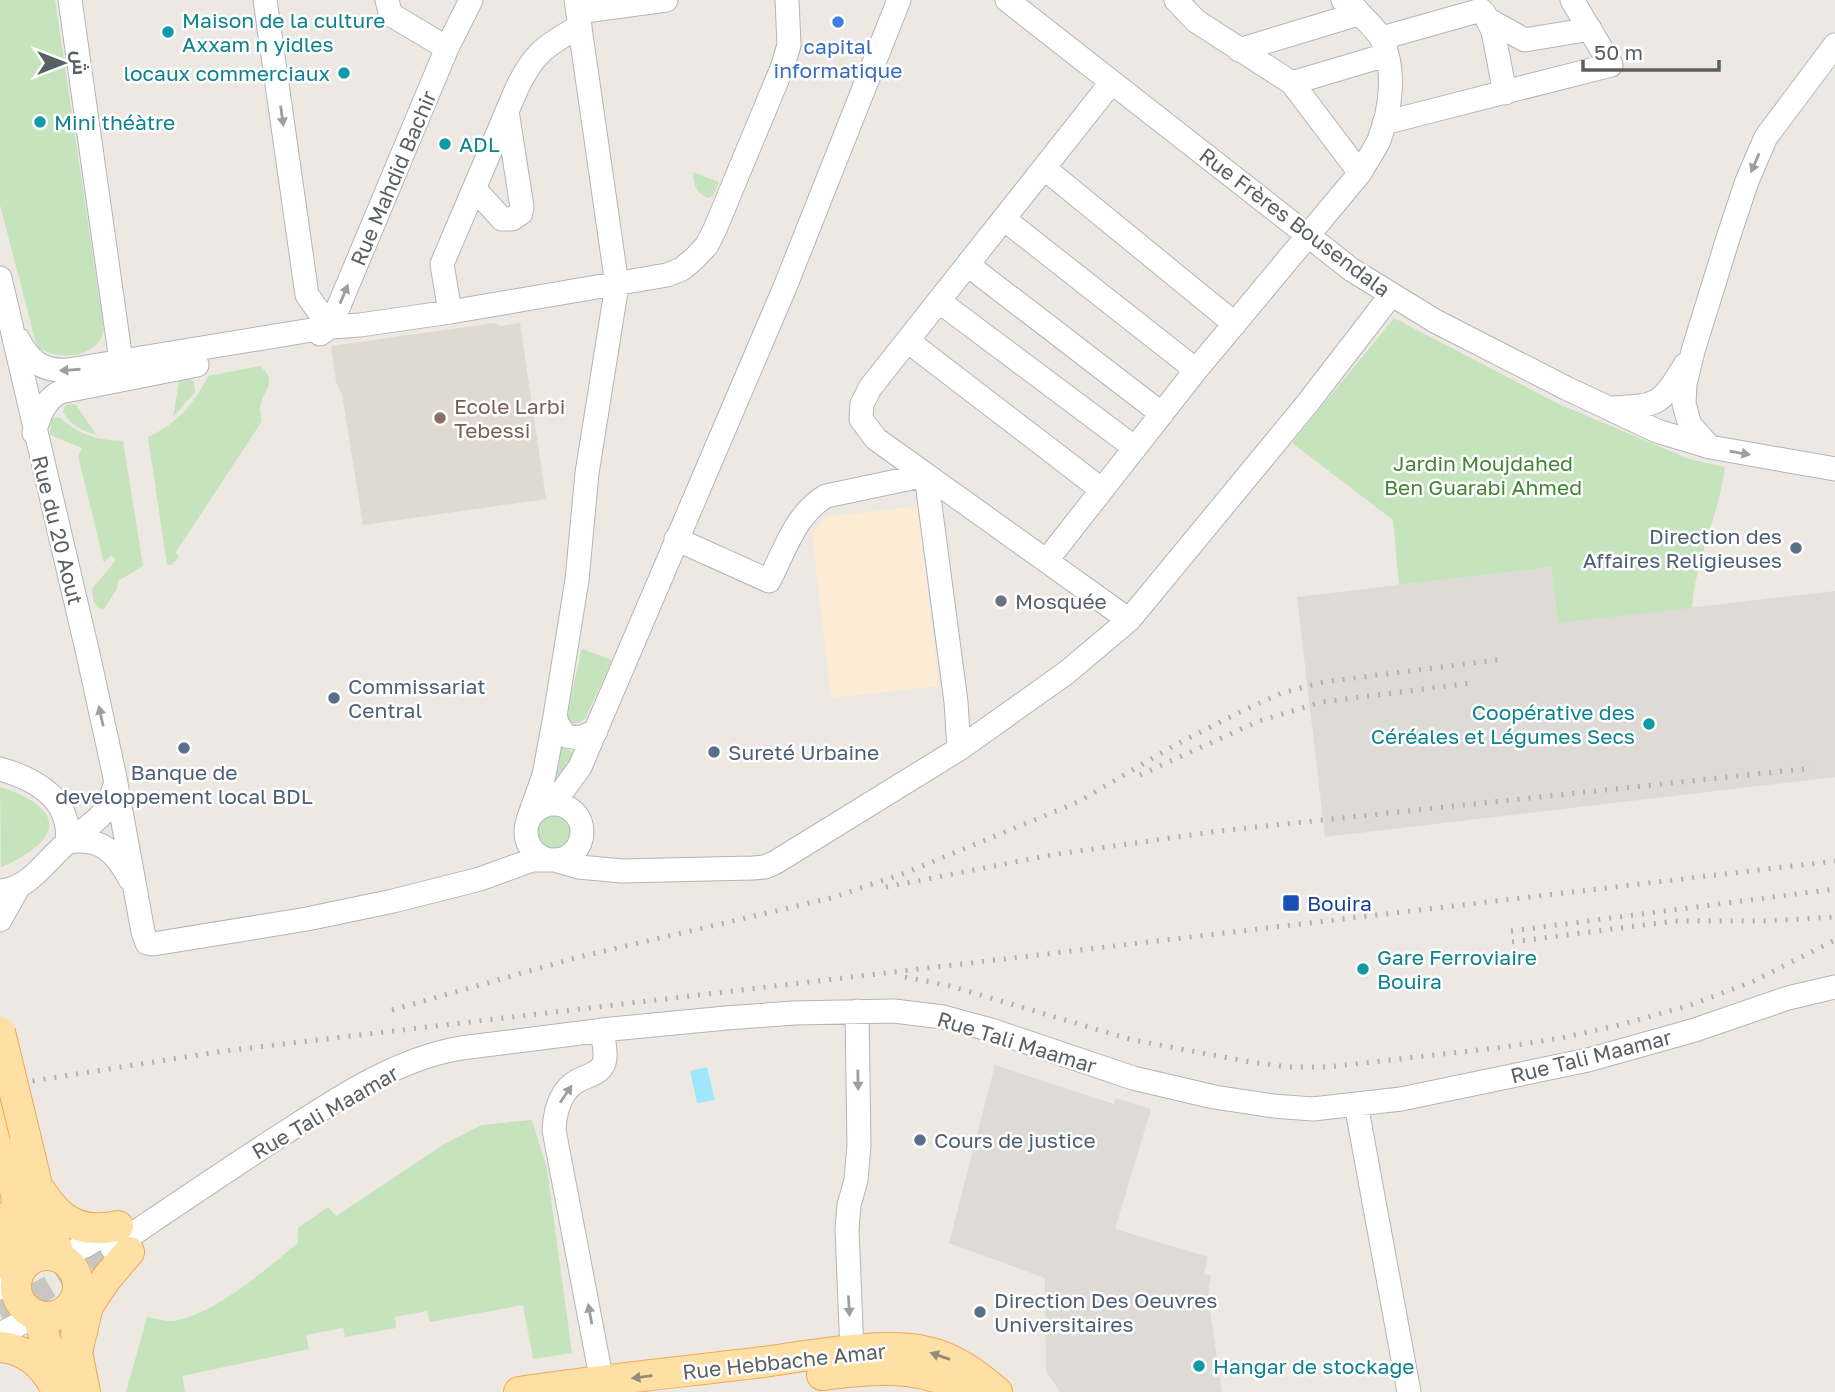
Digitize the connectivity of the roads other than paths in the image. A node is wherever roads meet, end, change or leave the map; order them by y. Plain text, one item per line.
1 (70, 0) edge
2 (265, 0) edge
3 (387, 0) edge
4 (471, 0) edge
5 (666, 0) edge
6 (787, 0) edge
7 (899, 0) edge
8 (1176, 0) edge
9 (1572, 0) edge
10 (1009, 1) edge
11 (1353, 4) edge
12 (1481, 10) edge
13 (578, 13) edge
14 (1590, 29) junction
15 (1835, 45) edge
16 (1384, 47) junction
17 (447, 48) junction
18 (1239, 50) junction
19 (1835, 74) edge
20 (1111, 83) junction
21 (1292, 83) junction
22 (1506, 93) junction
23 (1790, 106) junction
24 (507, 111) junction
25 (1384, 123) junction
26 (490, 150) junction
27 (515, 153) junction
28 (1044, 168) junction
29 (1360, 173) junction
30 (472, 193) junction
31 (1004, 219) junction
32 (1309, 235) junction
33 (968, 265) junction
34 (0, 278) edge
35 (617, 285) junction
36 (1391, 295) junction
37 (940, 302) junction
38 (450, 312) junction
39 (1235, 324) junction
40 (330, 327) junction
41 (13, 330) junction
42 (909, 342) junction
43 (1693, 351) junction
44 (122, 370) junction
45 (1196, 370) junction
46 (24, 384) junction
47 (52, 396) junction
48 (1607, 408) junction
49 (1162, 414) junction
50 (34, 433) junction
51 (1710, 447) junction
52 (1135, 448) junction
53 (1835, 469) edge
54 (926, 475) junction
55 (1102, 490) junction
56 (676, 539) junction
57 (1047, 560) junction
58 (1129, 620) junction
59 (956, 702) junction
60 (555, 716) junction
61 (994, 723) junction
62 (596, 731) junction
63 (959, 749) junction
64 (580, 767) junction
65 (0, 769) edge
66 (543, 778) junction
67 (564, 789) junction
68 (113, 792) junction
69 (56, 800) junction
70 (576, 814) junction
71 (532, 819) junction
72 (581, 839) junction
73 (67, 842) junction
74 (554, 860) junction
75 (503, 869) junction
76 (605, 870) junction
77 (10, 888) edge
78 (136, 889) junction
79 (0, 920) edge
80 (1835, 987) edge
81 (857, 1011) junction
82 (602, 1030) junction
83 (0, 1032) edge
84 (1356, 1104) junction
85 (10, 1131) edge
86 (26, 1187) junction
87 (120, 1242) junction
88 (60, 1257) junction
89 (12, 1264) edge
90 (0, 1288) edge
91 (74, 1301) junction
92 (37, 1315) junction
93 (0, 1334) edge
94 (0, 1347) edge
95 (77, 1352) junction
96 (852, 1352) junction
97 (602, 1382) junction
98 (67, 1389) edge
99 (519, 1392) edge
100 (687, 1392) edge
101 (967, 1392) edge
102 (997, 1392) edge
103 (1409, 1392) edge

1 - 44 street
2 -> 40 street
3 - 17 street
4 - 17 street, Rue Mahdid Bachir
5 - 13 street
6 - 35 street
7 - 56 street
8 - 18 street
9 - 14 street
10 - 20 street, Rue Frères Bousendala
11 - 16 street
11 - 18 street
12 - 14 street
12 - 16 street
12 - 22 street
13 - 24 street
13 - 35 street
14 - 22 street
15 - 23 street
16 - 21 street
16 - 25 street
40 -> 17 street, Rue Mahdid Bachir
18 - 21 street
19 - 23 street
20 - 28 street
20 - 32 street, Rue Frères Bousendala
21 - 29 street
22 - 25 street
23 -> 43 street
24 - 26 street
24 - 27 street
25 - 29 street
26 - 27 street
26 - 30 street
27 - 30 street
28 - 31 street
28 - 39 street
29 - 32 street
30 - 38 street
31 - 33 street
31 - 45 street
32 - 36 street, Rue Frères Bousendala
32 - 39 street
33 - 37 street
33 - 49 street
34 - 41 street, Rue du 20 Aout
35 - 38 street
35 - 60 street
36 - 48 street, Rue Frères Bousendala
36 - 58 street
37 - 42 street
37 - 52 street
38 - 40 street
39 - 45 street
40 - 44 street
40 - 44 street, Rue Mahdid Bachir
44 -> 41 street
41 - 46 street, Rue du 20 Aout
42 - 54 street
42 - 55 street
43 - 48 street
43 - 51 street
44 - 47 street
45 - 49 street
46 - 47 street
46 - 50 street, Rue du 20 Aout
47 - 50 street
48 - 51 street, Rue Frères Bousendala
49 - 52 street
68 -> 50 street, Rue du 20 Aout
51 -> 53 street, Rue Frères Bousendala
52 - 55 street
54 - 56 street
54 - 57 street
54 - 59 street
55 - 57 street
56 - 62 street
57 - 58 street
58 - 61 street
59 - 61 street
59 - 63 street
60 - 62 street
60 - 66 street
61 - 63 street
62 - 64 street
63 - 76 street
64 - 67 street
64 - 70 street
65 - 69 street
66 - 67 street
66 - 71 street
67 - 71 street
68 - 69 street
68 - 73 street
68 - 78 street, Rue du 20 Aout
69 - 73 street
70 - 71 street
70 - 72 street
71 - 74 street
71 - 75 street
72 - 74 street
72 - 76 street
73 - 77 street
73 - 78 street
74 - 75 street, Rue du 20 Aout
74 - 76 street
75 - 78 street, Rue du 20 Aout
77 - 79 street
80 - 84 street, Rue Tali Maamar
81 - 82 street, Rue Tali Maamar
81 - 84 street, Rue Tali Maamar
81 -> 96 street
82 - 87 street, Rue Tali Maamar
97 -> 82 street
83 - 85 main road, bridge
84 - 103 street
85 - 86 main road
86 - 87 main road
86 - 88 main road
86 - 89 main road
87 - 88 street
87 - 91 street
87 - 95 main road
88 - 89 main road
88 - 91 main road
89 - 90 street
89 - 92 main road
91 - 92 main road
91 - 95 main road
92 - 93 street
92 - 98 main road
94 - 98 main road
95 - 98 main road
96 -> 97 main road, Rue Hebbache Amar
102 -> 96 main road, Rue Hebbache Amar
97 - 99 main road, Rue Hebbache Amar
100 - 101 main road, Rue Hebbache Amar

